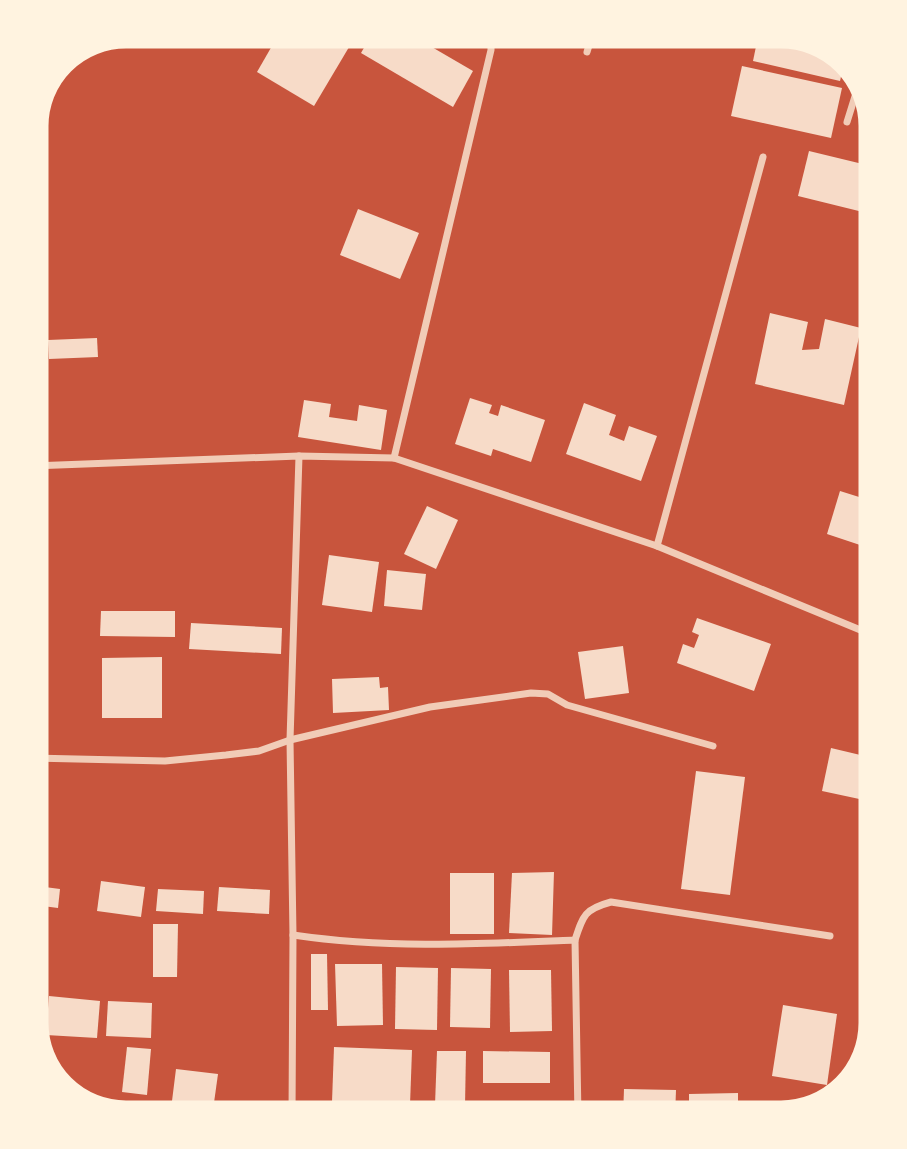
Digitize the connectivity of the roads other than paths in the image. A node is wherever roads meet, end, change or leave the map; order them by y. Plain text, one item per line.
1 (491, 44) edge
2 (589, 44) edge
3 (587, 52) dead end
4 (856, 92) edge
5 (847, 122) dead end
6 (763, 157) dead end
7 (299, 456) junction
8 (394, 458) junction
9 (44, 466) edge
10 (657, 546) junction
11 (863, 631) edge
12 (290, 740) junction
13 (713, 746) dead end
14 (44, 758) edge
15 (293, 935) junction
16 (830, 936) dead end
17 (575, 940) junction
18 (292, 1105) edge
19 (578, 1105) edge

1 - 8 street
2 - 3 street
4 - 5 street
6 - 10 street
7 - 8 street
7 - 9 street
7 - 12 street
8 - 10 street
10 - 11 street
12 - 13 street
12 - 14 street
12 - 15 street
15 - 17 street
15 - 18 street
16 - 17 street
17 - 19 street

